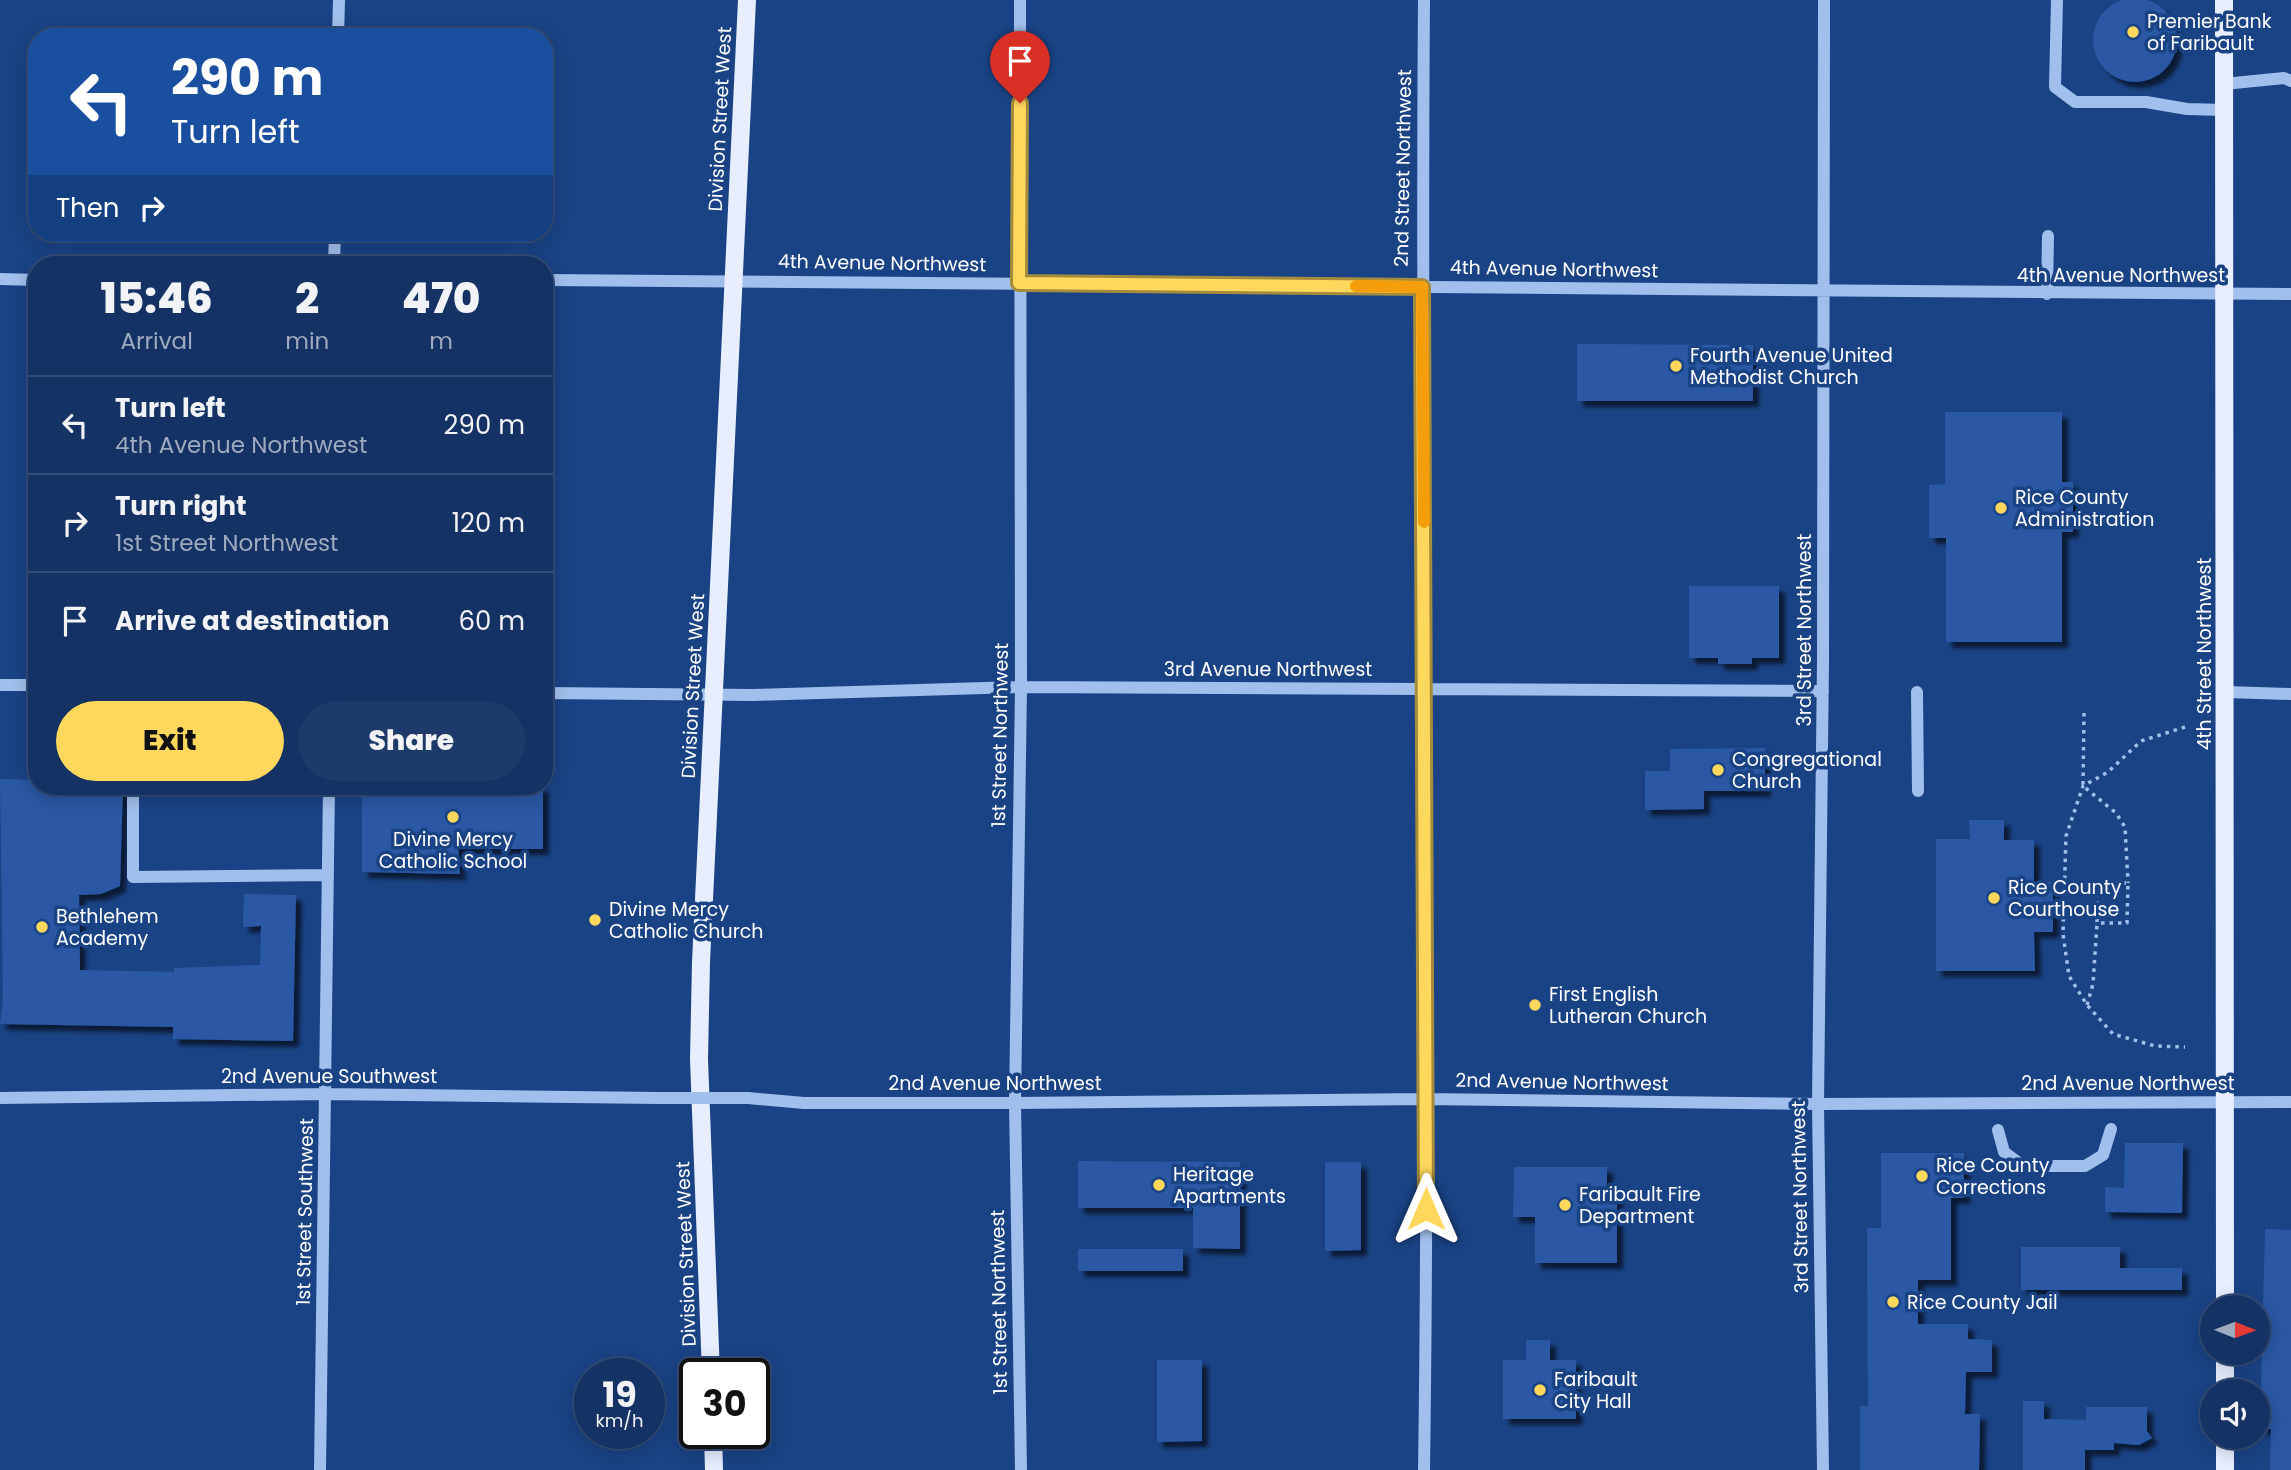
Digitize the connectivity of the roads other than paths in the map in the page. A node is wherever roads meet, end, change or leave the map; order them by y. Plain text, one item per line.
1 (339, 0) edge
2 (747, 0) edge
3 (1020, 0) edge
4 (1424, 0) edge
5 (1824, 0) edge
6 (2056, 0) edge
7 (2224, 0) edge
8 (338, 28) edge
9 (2289, 77) edge
10 (2224, 84) junction
11 (2224, 110) junction
12 (2048, 236) dead end
13 (0, 279) edge
14 (28, 280) edge
15 (553, 280) edge
16 (733, 280) junction
17 (1019, 283) junction
18 (1422, 287) junction
19 (1823, 292) junction
20 (2048, 294) junction
21 (2291, 294) edge
22 (2224, 295) junction
23 (0, 685) edge
24 (28, 685) edge
25 (1021, 688) junction
26 (1425, 689) junction
27 (1823, 691) junction
28 (1917, 692) dead end
29 (2226, 692) junction
30 (553, 693) edge
31 (713, 694) junction
32 (2291, 694) edge
33 (1918, 791) dead end
34 (133, 795) edge
35 (329, 795) edge
36 (328, 875) junction
37 (327, 1094) junction
38 (0, 1098) edge
39 (748, 1098) joint
40 (1425, 1099) junction
41 (2224, 1102) junction
42 (2291, 1102) edge
43 (1015, 1103) junction
44 (1818, 1104) junction
45 (2111, 1129) dead end
46 (1998, 1130) dead end
47 (2225, 1295) edge
48 (710, 1358) edge
49 (713, 1449) edge
50 (2225, 1449) edge
51 (320, 1470) edge
52 (714, 1470) edge
53 (1021, 1470) edge
54 (1424, 1470) edge
55 (1823, 1470) edge
56 (2225, 1470) edge

1 - 8 street
2 - 16 main road, Division Street West
3 - 17 street, 1st Street Northwest
4 - 18 street, 2nd Street Northwest
5 - 19 street, 3rd Street Northwest
6 - 11 street
7 - 10 main road, 4th Street Northwest
9 - 10 street
10 - 11 main road, 4th Street Northwest
11 - 22 main road, 4th Street Northwest
12 - 20 street
13 - 14 street
15 - 16 street, 4th Avenue Northwest
16 - 17 street, 4th Avenue Northwest
16 - 31 main road, Division Street West
17 - 18 street, 4th Avenue Northwest
17 - 25 street, 1st Street Northwest
18 - 19 street, 4th Avenue Northwest
18 - 26 street, 2nd Street Northwest
19 - 20 street, 4th Avenue Northwest
19 - 27 street, 3rd Street Northwest
20 - 22 street, 4th Avenue Northwest
21 - 22 street, 4th Avenue Northwest
22 - 29 main road, 4th Street Northwest
23 - 24 street
25 - 26 street, 3rd Avenue Northwest
25 - 31 street, 3rd Avenue Northwest
25 - 43 street, 1st Street Northwest
26 - 27 street, 3rd Avenue Northwest
26 - 40 street, 2nd Street Northwest
27 - 44 street, 3rd Street Northwest
28 - 33 street
29 - 32 street
29 - 41 main road, 4th Street Northwest
30 - 31 street, 3rd Avenue Northwest
31 - 48 main road, Division Street West
34 - 36 street
35 - 36 street, 1st Street Southwest
36 - 37 street, 1st Street Southwest
37 - 38 street, 2nd Avenue Southwest
37 - 39 street, 2nd Avenue Southwest, bridge
37 - 51 street, 1st Street Southwest
39 - 43 street, 2nd Avenue Northwest
40 - 43 street, 2nd Avenue Northwest
40 - 44 street, 2nd Avenue Northwest
40 - 54 street, 2nd Street Northwest
41 - 42 street, 2nd Avenue Northwest
41 - 44 street, 2nd Avenue Northwest
41 - 47 main road, 4th Street Northwest
43 - 53 street, 1st Street Northwest
44 - 55 street, 3rd Street Northwest
45 - 46 street
49 - 52 main road
50 - 56 main road

